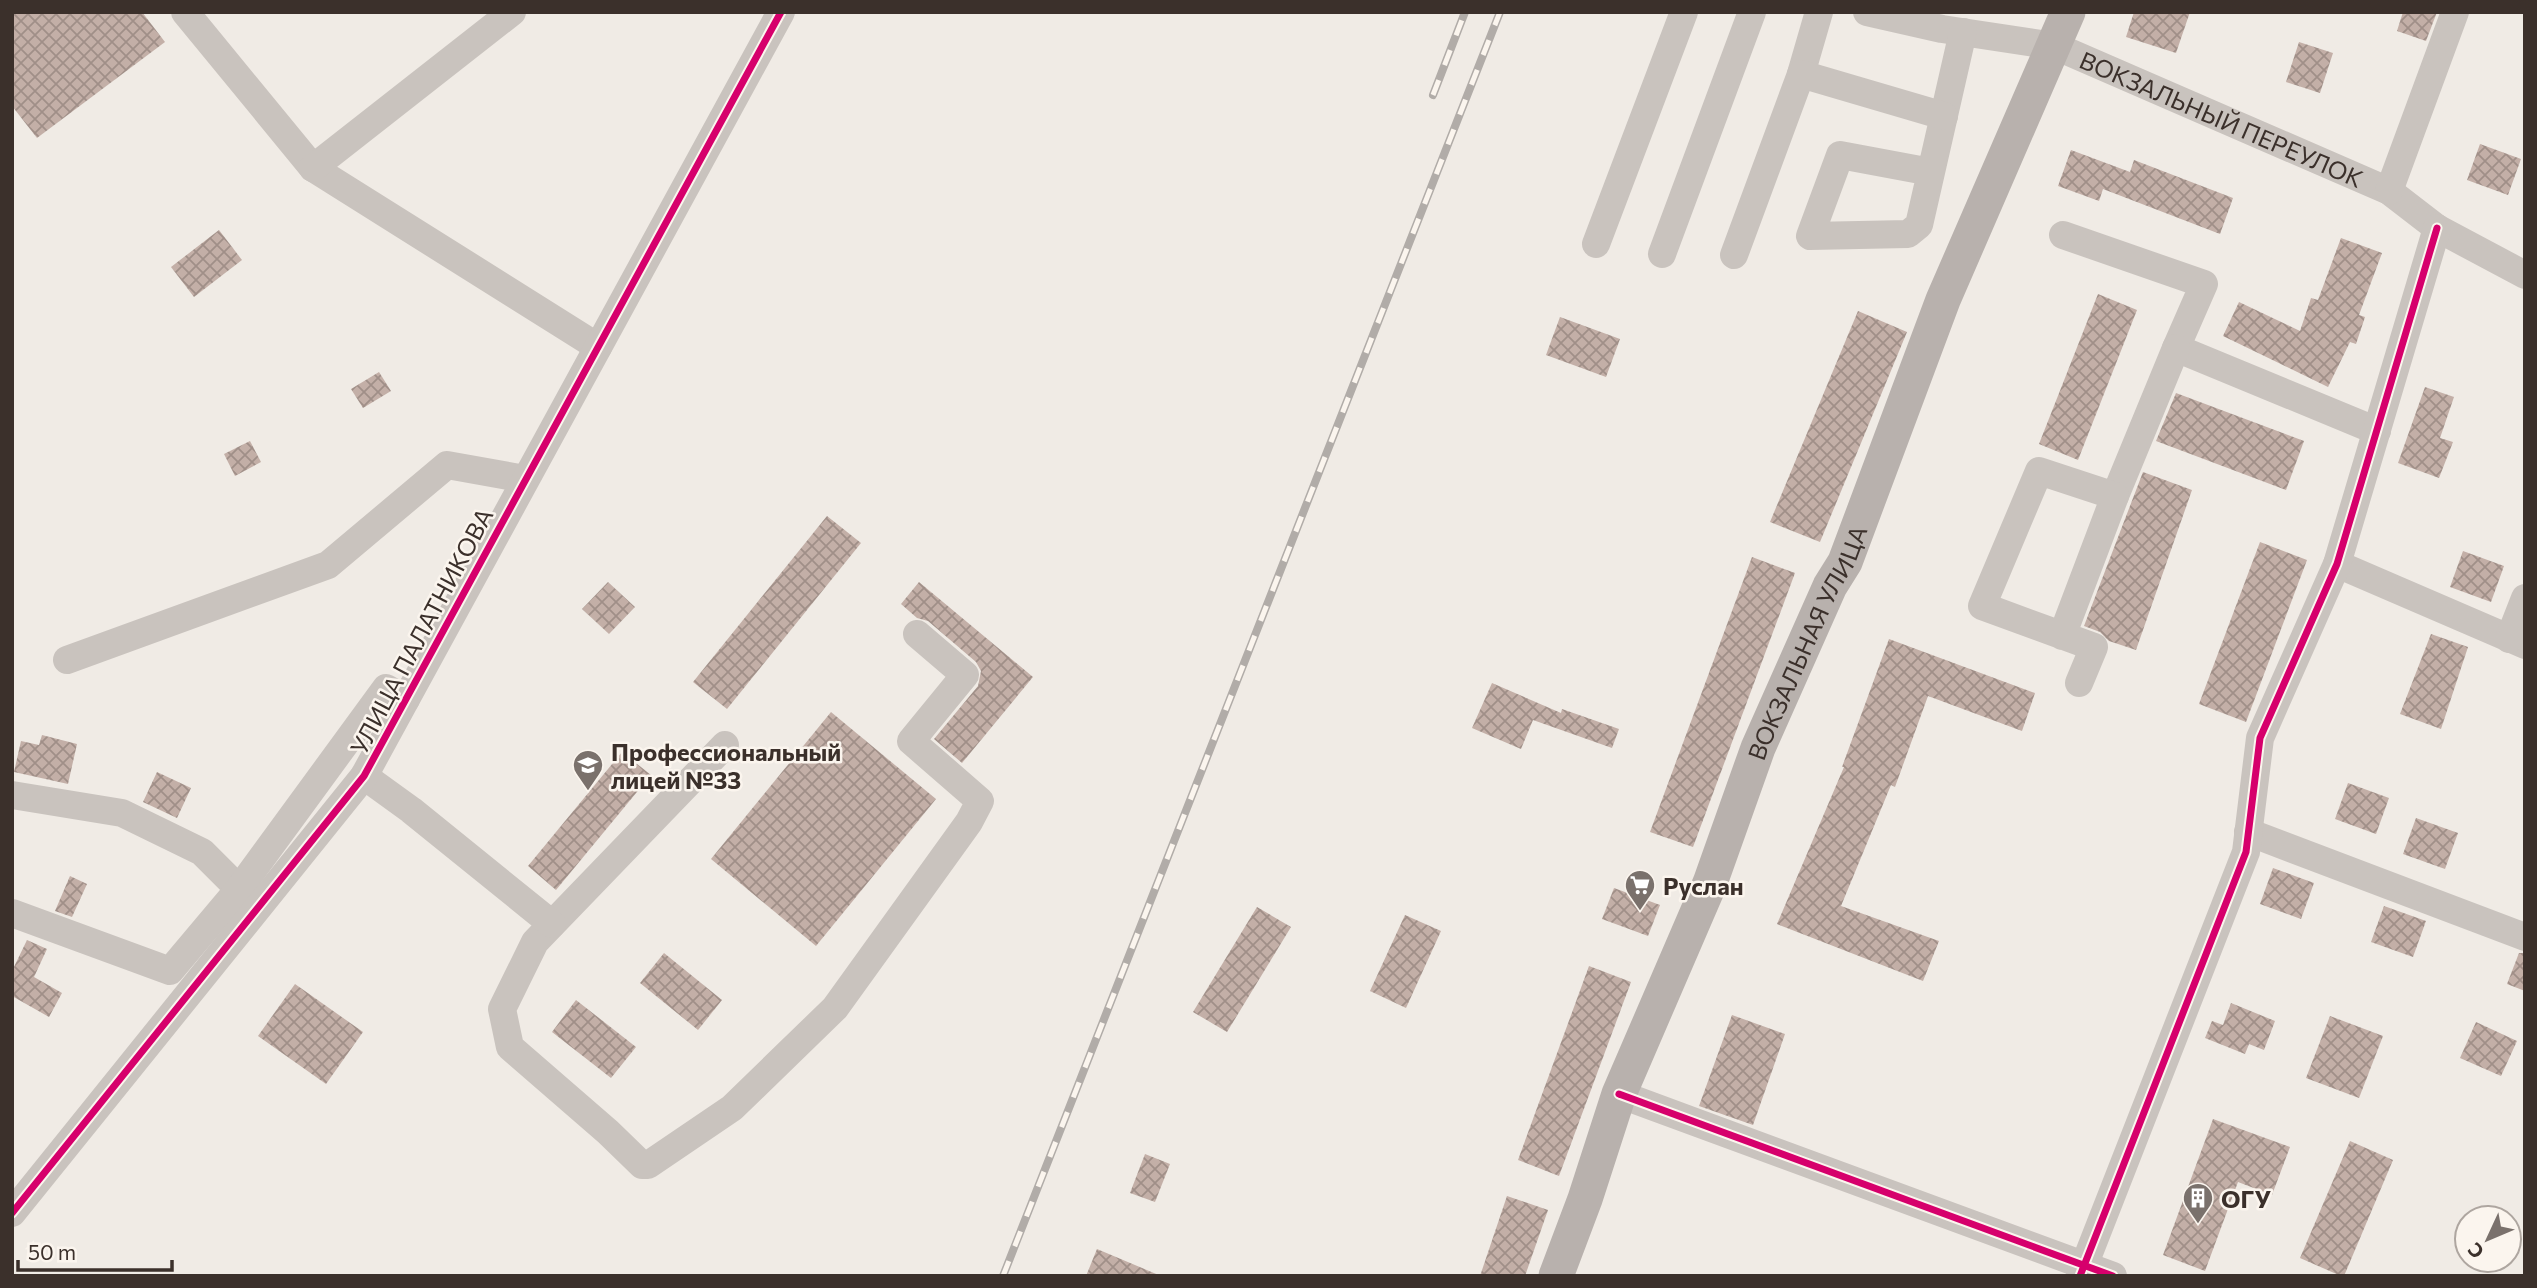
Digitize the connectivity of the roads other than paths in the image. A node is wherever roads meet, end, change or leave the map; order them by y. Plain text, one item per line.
1 (185, 12) edge
2 (512, 12) edge
3 (781, 12) edge
4 (1684, 12) edge
5 (1752, 12) edge
6 (1819, 12) edge
7 (2068, 12) edge
8 (2455, 12) edge
9 (1879, 13) edge
10 (1963, 32) junction
11 (2055, 46) junction
12 (1801, 74) junction
13 (1944, 116) junction
14 (313, 168) junction
15 (1931, 172) dead end
16 (2389, 191) junction
17 (2437, 228) junction
18 (2063, 235) dead end
19 (1596, 244) dead end
20 (1662, 254) dead end
21 (1734, 255) dead end
22 (2525, 275) edge
23 (598, 347) junction
24 (2176, 348) junction
25 (2377, 431) junction
26 (525, 479) junction
27 (2115, 496) junction
28 (2337, 564) junction
29 (2525, 598) edge
30 (917, 634) dead end
31 (2062, 636) junction
32 (2517, 642) edge
33 (67, 660) dead end
34 (2079, 683) dead end
35 (406, 699) junction
36 (725, 745) dead end
37 (364, 776) junction
38 (12, 795) edge
39 (2248, 832) junction
40 (239, 889) junction
41 (12, 913) edge
42 (552, 924) junction
43 (2525, 937) edge
44 (1619, 1094) junction
45 (12, 1213) edge
46 (2082, 1270) edge
47 (1556, 1276) edge
48 (2113, 1276) edge

1 - 14 street
2 - 14 street
3 - 23 street, УЛИЦА ПАЛАТНИКОВА
4 - 19 street
5 - 20 street
6 - 12 street
7 - 11 main road, ВОКЗАЛЬНАЯ УЛИЦА
8 - 16 street
9 - 10 street, ВОКЗАЛЬНЫЙ ПЕРЕУЛОК
10 - 11 street, ВОКЗАЛЬНЫЙ ПЕРЕУЛОК
10 - 13 street
11 - 16 street, ВОКЗАЛЬНЫЙ ПЕРЕУЛОК
11 - 44 main road, ВОКЗАЛЬНАЯ УЛИЦА
12 - 13 street
12 - 21 street
13 - 15 street
14 - 23 street
16 - 17 street, ВОКЗАЛЬНЫЙ ПЕРЕУЛОК
17 - 22 street
17 - 25 street
18 - 24 street
23 - 26 street, УЛИЦА ПАЛАТНИКОВА
24 - 25 street
24 - 27 street
25 - 28 street
26 - 33 street
26 - 35 street, УЛИЦА ПАЛАТНИКОВА
27 - 31 street
27 - 31 street
28 - 32 street
28 - 39 street
29 - 32 street
30 - 42 street
31 - 34 street
35 - 37 street, УЛИЦА ПАЛАТНИКОВА
35 - 40 street
36 - 42 street
37 - 42 street
37 - 45 street, УЛИЦА ПАЛАТНИКОВА
38 - 40 street
39 - 43 street
39 - 46 street
40 - 41 street
44 - 46 street
44 - 47 main road, ВОКЗАЛЬНАЯ УЛИЦА
46 - 48 street

